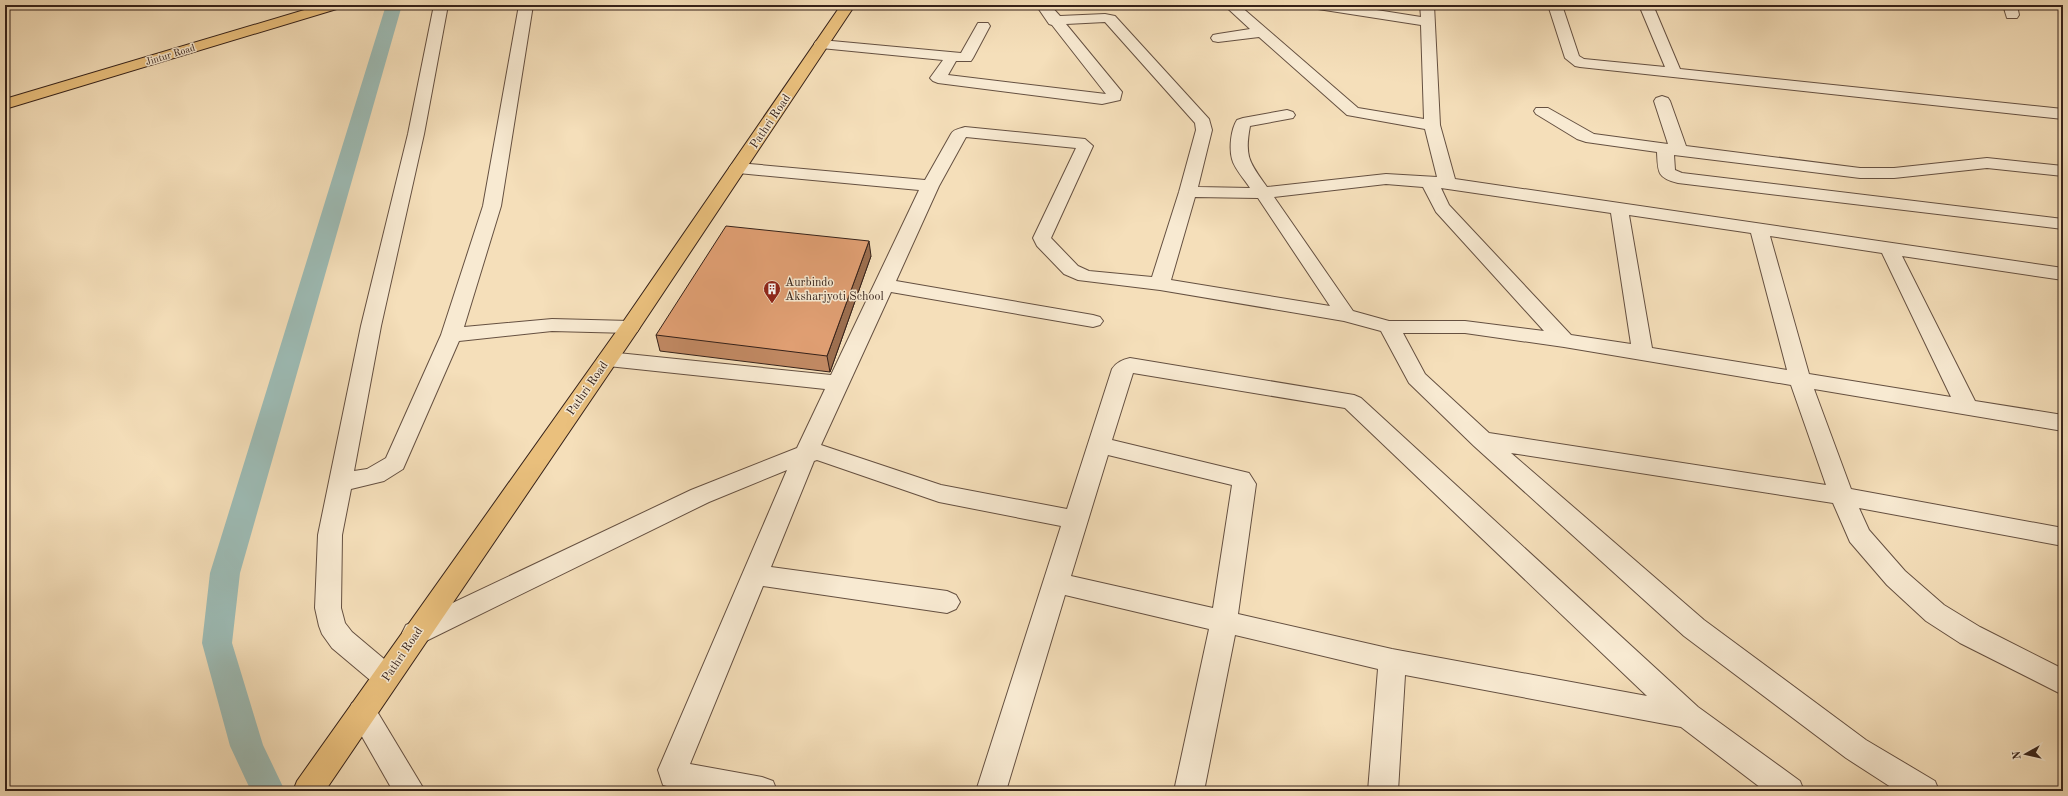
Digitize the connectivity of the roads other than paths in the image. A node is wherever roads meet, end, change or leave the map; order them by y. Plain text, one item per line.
1 (335, 5) edge
2 (441, 5) edge
3 (526, 5) edge
4 (848, 5) edge
5 (1043, 5) edge
6 (1231, 5) edge
7 (1318, 5) edge
8 (1427, 5) edge
9 (1555, 5) edge
10 (1646, 5) edge
11 (1054, 21) junction
12 (1428, 22) junction
13 (983, 26) dead end
14 (1263, 32) junction
15 (1218, 38) dead end
16 (821, 44) junction
17 (952, 57) junction
18 (1675, 74) junction
19 (1662, 101) dead end
20 (5, 104) edge
21 (1542, 111) dead end
22 (2063, 114) edge
23 (1287, 115) dead end
24 (1432, 125) junction
25 (1672, 150) junction
26 (738, 168) junction
27 (2063, 171) edge
28 (1439, 183) junction
29 (930, 186) junction
30 (1188, 192) junction
31 (1261, 193) junction
32 (1619, 209) junction
33 (2063, 224) edge
34 (1759, 229) junction
35 (1889, 248) junction
36 (2063, 274) edge
37 (1160, 284) junction
38 (884, 285) junction
39 (1345, 314) junction
40 (1093, 320) dead end
41 (630, 327) junction
42 (1389, 327) junction
43 (451, 335) junction
44 (1564, 340) junction
45 (1643, 354) junction
46 (608, 359) junction
47 (1800, 380) junction
48 (839, 382) junction
49 (1967, 408) junction
50 (2063, 423) edge
51 (1482, 440) junction
52 (1100, 445) junction
53 (806, 453) junction
54 (339, 482) junction
55 (1842, 496) junction
56 (1076, 520) junction
57 (2063, 537) edge
58 (754, 575) junction
59 (1057, 583) junction
60 (947, 602) dead end
61 (1224, 622) junction
62 (416, 633) junction
63 (1392, 661) junction
64 (386, 677) junction
65 (2063, 683) edge
66 (362, 712) junction
67 (1688, 716) junction
68 (316, 780) edge
69 (695, 785) edge
70 (410, 791) edge
71 (762, 791) edge
72 (991, 791) edge
73 (1189, 791) edge
74 (1383, 791) edge
75 (1789, 791) edge
76 (1924, 791) edge

1 - 20 highway, Jintur Road
2 - 54 street
3 - 43 street
4 - 16 highway, Pathri Road
5 - 11 street
6 - 14 street
7 - 12 street
8 - 12 street
9 - 18 street
10 - 18 street
11 - 17 street
11 - 30 street
12 - 24 street
13 - 17 street
14 - 15 street
14 - 24 street
16 - 17 street
16 - 26 highway, Pathri Road
18 - 22 street
19 - 25 street
21 - 25 street
23 - 31 street
24 - 28 street
25 - 27 street
25 - 33 street
26 - 29 street
26 - 41 highway, Pathri Road
28 - 31 street
28 - 32 street
28 - 44 street
29 - 37 street
29 - 38 street
30 - 31 street
30 - 37 street
31 - 39 street
32 - 34 street
32 - 45 street
34 - 35 street
34 - 47 street
35 - 36 street
35 - 49 street
37 - 39 street
38 - 40 street
38 - 48 street
39 - 42 street
41 - 43 street
41 - 46 highway, Pathri Road
42 - 44 street
42 - 51 street
43 - 54 street
44 - 45 street
45 - 47 street
46 - 48 street
46 - 62 highway, Pathri Road
47 - 49 street
47 - 55 street
48 - 53 street
49 - 50 street
51 - 55 street
51 - 76 street
52 - 56 street
52 - 61 street
52 - 67 street
53 - 56 street
53 - 58 street
53 - 62 street
54 - 64 street
55 - 57 street
55 - 65 street
56 - 59 street
58 - 60 street
58 - 69 street
59 - 61 street
59 - 72 street
61 - 63 street
61 - 73 street
62 - 64 highway, Pathri Road
63 - 67 street
63 - 74 street
64 - 66 highway, Pathri Road
66 - 68 highway, Pathri Road
66 - 70 street
67 - 75 street
69 - 71 street

